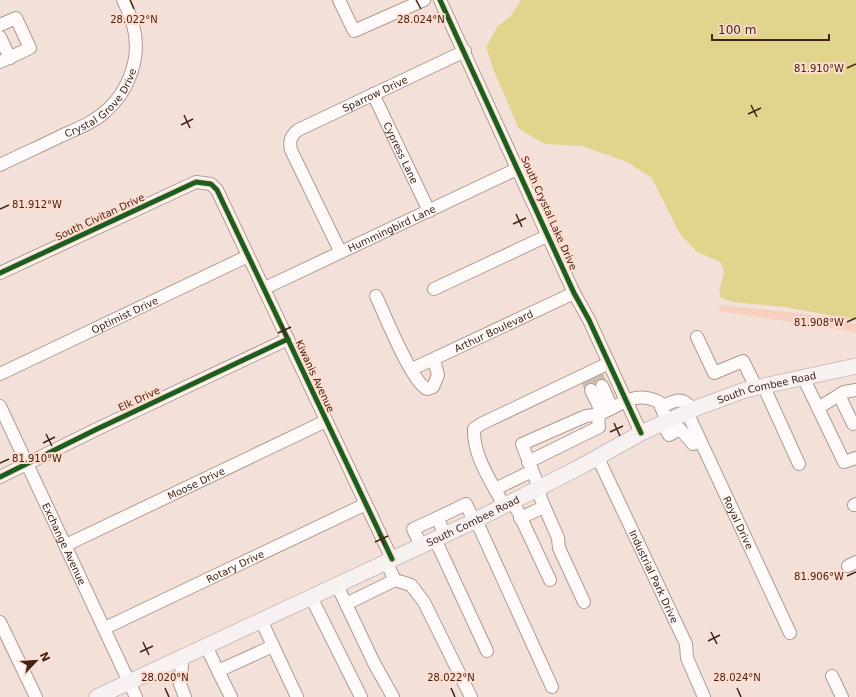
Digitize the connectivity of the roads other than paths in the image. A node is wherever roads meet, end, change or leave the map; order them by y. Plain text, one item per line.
1 (123, 0) edge
2 (339, 0) edge
3 (424, 0) edge
4 (440, 0) edge
5 (0, 25) edge
6 (0, 37) edge
7 (465, 52) junction
8 (5, 60) edge
9 (373, 94) junction
10 (0, 164) edge
11 (519, 168) junction
12 (209, 183) joint
13 (428, 211) junction
14 (549, 235) junction
15 (340, 251) junction
16 (248, 256) junction
17 (0, 273) edge
18 (264, 288) junction
19 (434, 289) dead end
20 (574, 293) junction
21 (376, 296) dead end
22 (697, 337) dead end
23 (288, 339) junction
24 (434, 360) junction
25 (856, 366) edge
26 (412, 369) junction
27 (0, 374) edge
28 (596, 376) junction
29 (803, 377) junction
30 (760, 386) junction
31 (856, 390) edge
32 (839, 396) junction
33 (627, 401) junction
34 (0, 406) edge
35 (661, 407) junction
36 (818, 408) junction
37 (689, 411) junction
38 (604, 412) junction
39 (326, 421) junction
40 (665, 422) junction
41 (856, 422) edge
42 (641, 434) junction
43 (700, 441) junction
44 (598, 458) junction
45 (856, 458) edge
46 (27, 464) junction
47 (799, 464) dead end
48 (530, 466) junction
49 (0, 477) edge
50 (539, 488) junction
51 (495, 489) junction
52 (366, 504) junction
53 (508, 504) junction
54 (544, 507) junction
55 (438, 518) junction
56 (520, 518) junction
57 (475, 520) junction
58 (440, 537) junction
59 (66, 545) junction
60 (421, 545) junction
61 (389, 560) junction
62 (395, 580) junction
63 (550, 580) dead end
64 (337, 585) junction
65 (311, 597) junction
66 (584, 602) dead end
67 (346, 604) junction
68 (261, 620) junction
69 (0, 622) edge
70 (105, 628) junction
71 (790, 633) dead end
72 (206, 646) junction
73 (273, 646) junction
74 (487, 651) dead end
75 (178, 659) junction
76 (218, 671) junction
77 (832, 676) dead end
78 (130, 681) junction
79 (552, 687) dead end
80 (36, 697) edge
81 (97, 697) edge
82 (136, 697) edge
83 (185, 697) edge
84 (231, 697) edge
85 (297, 697) edge
86 (361, 697) edge
87 (393, 697) edge
88 (471, 697) edge
89 (704, 697) edge
90 (842, 697) edge

1 - 10 street, Crystal Grove Drive
2 - 3 street
4 - 7 street, South Crystal Lake Drive
5 - 8 street
6 - 8 street
7 - 9 street, Sparrow Drive
7 - 11 street, South Crystal Lake Drive
9 - 13 street, Cypress Lane
9 - 15 street, Sparrow Drive
11 - 13 street, Hummingbird Lane
11 - 14 street, South Crystal Lake Drive
12 - 16 street, Kiwanis Avenue
12 - 17 street, South Civitan Drive
13 - 15 street, Hummingbird Lane
14 - 19 street
14 - 20 street, South Crystal Lake Drive
15 - 18 street, Hummingbird Lane
16 - 18 street, Kiwanis Avenue
16 - 27 street, Optimist Drive
18 - 23 street, Kiwanis Avenue
20 - 24 street, Arthur Boulevard
20 - 28 street, South Crystal Lake Drive
21 - 26 street
22 - 30 street
23 - 39 street, Kiwanis Avenue
23 - 46 street, Elk Drive
24 - 26 street, Arthur Boulevard
24 - 26 street
25 - 29 main road, South Combee Road
28 - 33 street, South Crystal Lake Drive
28 - 38 street
28 - 51 street
29 - 30 main road, South Combee Road
29 - 36 street
30 - 37 main road, South Combee Road
30 - 47 street
31 - 32 street
32 - 36 street
32 - 41 street
33 - 35 street
33 - 38 street
33 - 42 street, South Crystal Lake Drive
34 - 46 street, Exchange Avenue
35 - 37 street
35 - 40 street
36 - 45 street
37 - 40 main road, South Combee Road
37 - 43 street, Royal Drive
38 - 48 street
38 - 48 street
39 - 52 street, Kiwanis Avenue
39 - 59 street, Moose Drive
40 - 42 main road, South Combee Road
40 - 43 street
42 - 44 main road, South Combee Road
43 - 71 street, Royal Drive
44 - 50 main road, South Combee Road
44 - 89 street, Industrial Park Drive
46 - 49 street, Elk Drive
46 - 59 street, Exchange Avenue
48 - 50 street
48 - 51 street
50 - 53 main road, South Combee Road
50 - 54 street
51 - 53 street
52 - 61 street, Kiwanis Avenue
52 - 70 street, Rotary Drive
53 - 56 street
53 - 57 main road, South Combee Road
54 - 56 street
54 - 66 street
55 - 57 street
55 - 58 street
55 - 60 street
56 - 63 street
57 - 58 main road, South Combee Road
57 - 79 street
58 - 60 main road, South Combee Road
58 - 74 street
59 - 70 street, Exchange Avenue
60 - 61 main road, South Combee Road
61 - 62 street, Kiwanis Avenue
61 - 64 main road, South Combee Road
62 - 67 street
62 - 88 street
64 - 65 main road, South Combee Road
64 - 67 street
65 - 68 main road, South Combee Road
65 - 86 street
67 - 87 street
68 - 72 main road, South Combee Road
68 - 73 street
69 - 80 street
70 - 78 street, Exchange Avenue
72 - 75 main road, South Combee Road
72 - 76 street
73 - 76 street
73 - 85 street
75 - 78 main road, South Combee Road
75 - 83 street
76 - 84 street
77 - 90 street
78 - 81 main road, South Combee Road
78 - 82 street, Exchange Avenue

